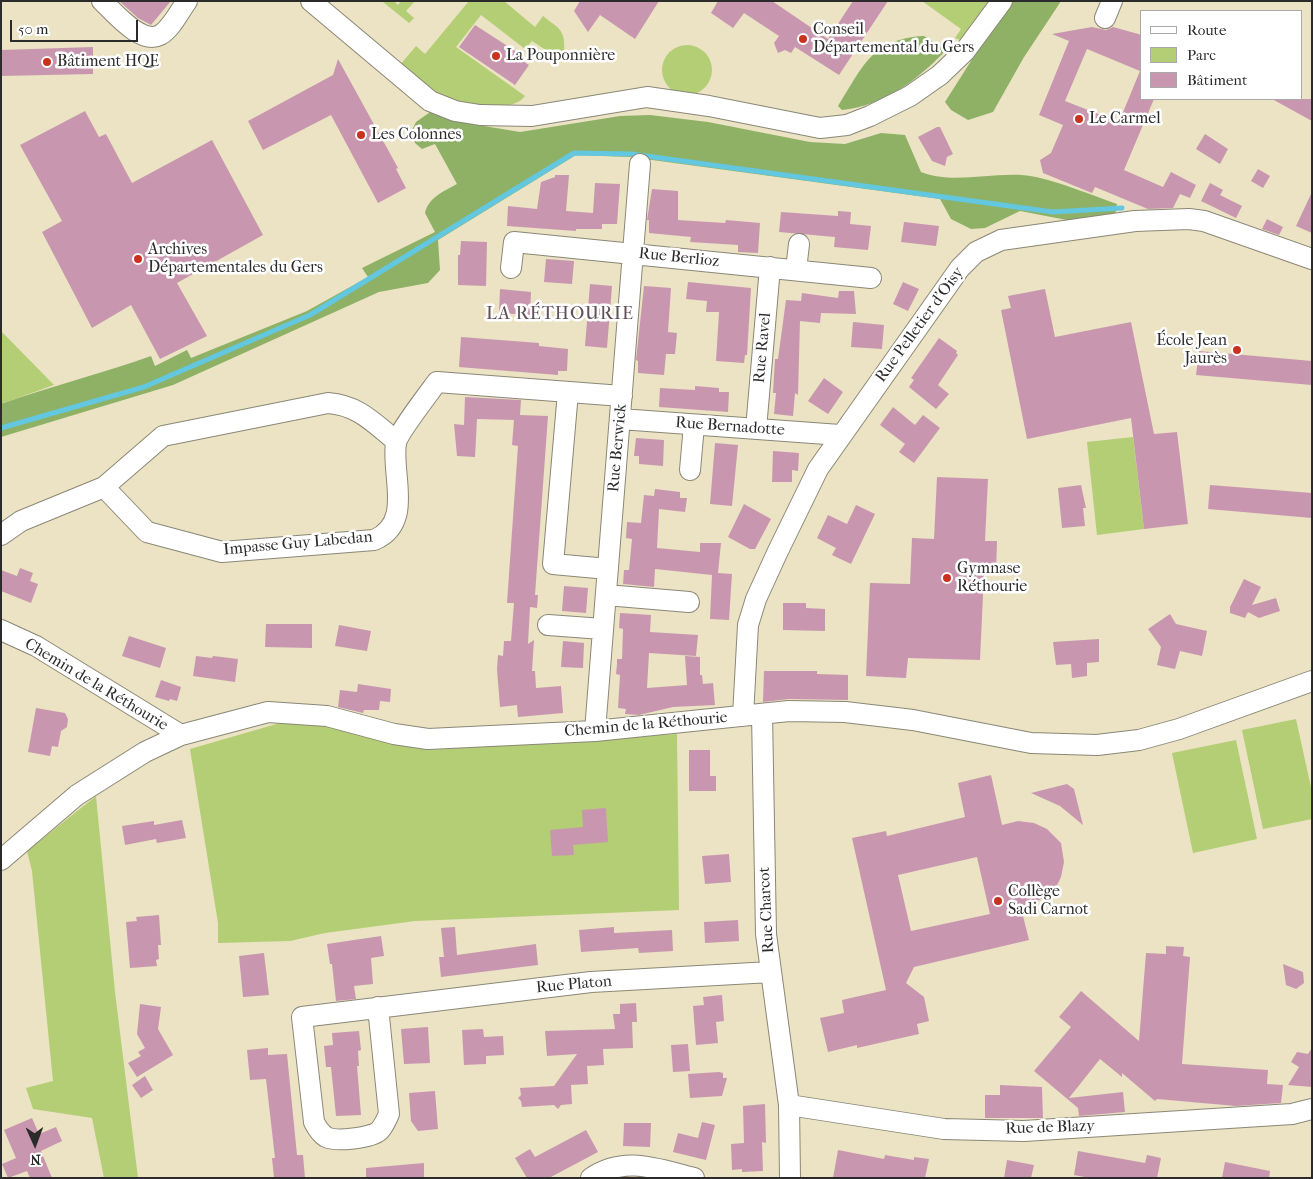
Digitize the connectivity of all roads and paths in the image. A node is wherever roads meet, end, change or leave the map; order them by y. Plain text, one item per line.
1 (102, 1) edge
2 (187, 1) edge
3 (311, 1) edge
4 (1002, 1) edge
5 (640, 164) dead end
6 (799, 244) dead end
7 (633, 253) junction
8 (1312, 259) edge
9 (770, 267) junction
10 (511, 268) dead end
11 (796, 270) junction
12 (871, 278) dead end
13 (568, 392) junction
14 (622, 396) junction
15 (620, 419) junction
16 (694, 425) junction
17 (756, 429) junction
18 (840, 435) junction
19 (396, 441) junction
20 (690, 470) dead end
21 (104, 487) junction
22 (1, 534) edge
23 (608, 569) junction
24 (606, 595) junction
25 (689, 602) dead end
26 (548, 625) dead end
27 (604, 629) junction
28 (1, 630) edge
29 (1312, 681) edge
30 (753, 715) junction
31 (596, 731) junction
32 (181, 735) junction
33 (1, 860) edge
34 (771, 972) junction
35 (378, 1008) junction
36 (789, 1106) junction
37 (1312, 1110) edge
38 (591, 1178) edge
39 (694, 1178) edge
40 (790, 1178) edge

1 - 2 street
3 - 4 street
5 - 7 street, Rue Berwick
6 - 11 street
7 - 9 street, Rue Berlioz
7 - 10 street, Rue Berlioz
7 - 14 street, Rue Berwick
8 - 18 street, Rue Pelletier d'Oisy
9 - 11 street, Rue Berlioz
9 - 17 street, Rue Ravel
11 - 12 street, Rue Berlioz
13 - 14 street
13 - 19 street
13 - 23 street
14 - 15 street, Rue Berwick
15 - 16 street, Rue Bernadotte
15 - 23 street, Rue Berwick
16 - 17 street, Rue Bernadotte
16 - 20 street
17 - 18 street, Rue Bernadotte
18 - 30 street, Rue Pelletier d'Oisy
19 - 21 street
19 - 21 street, Impasse Guy Labedan
21 - 22 street
23 - 24 street, Rue Berwick
24 - 25 street
24 - 27 street, Rue Berwick
26 - 27 street
27 - 31 street, Rue Berwick
28 - 32 street, Chemin de la Réthourie
29 - 30 street, Chemin de la Réthourie
30 - 31 street, Chemin de la Réthourie
30 - 34 street, Rue Charcot
31 - 32 street, Chemin de la Réthourie
32 - 33 street
34 - 35 street, Rue Platon
34 - 36 street, Rue Charcot
35 - 35 street, Rue Platon
36 - 37 street, Rue de Blazy
36 - 40 street, Rue Charcot
38 - 39 street

